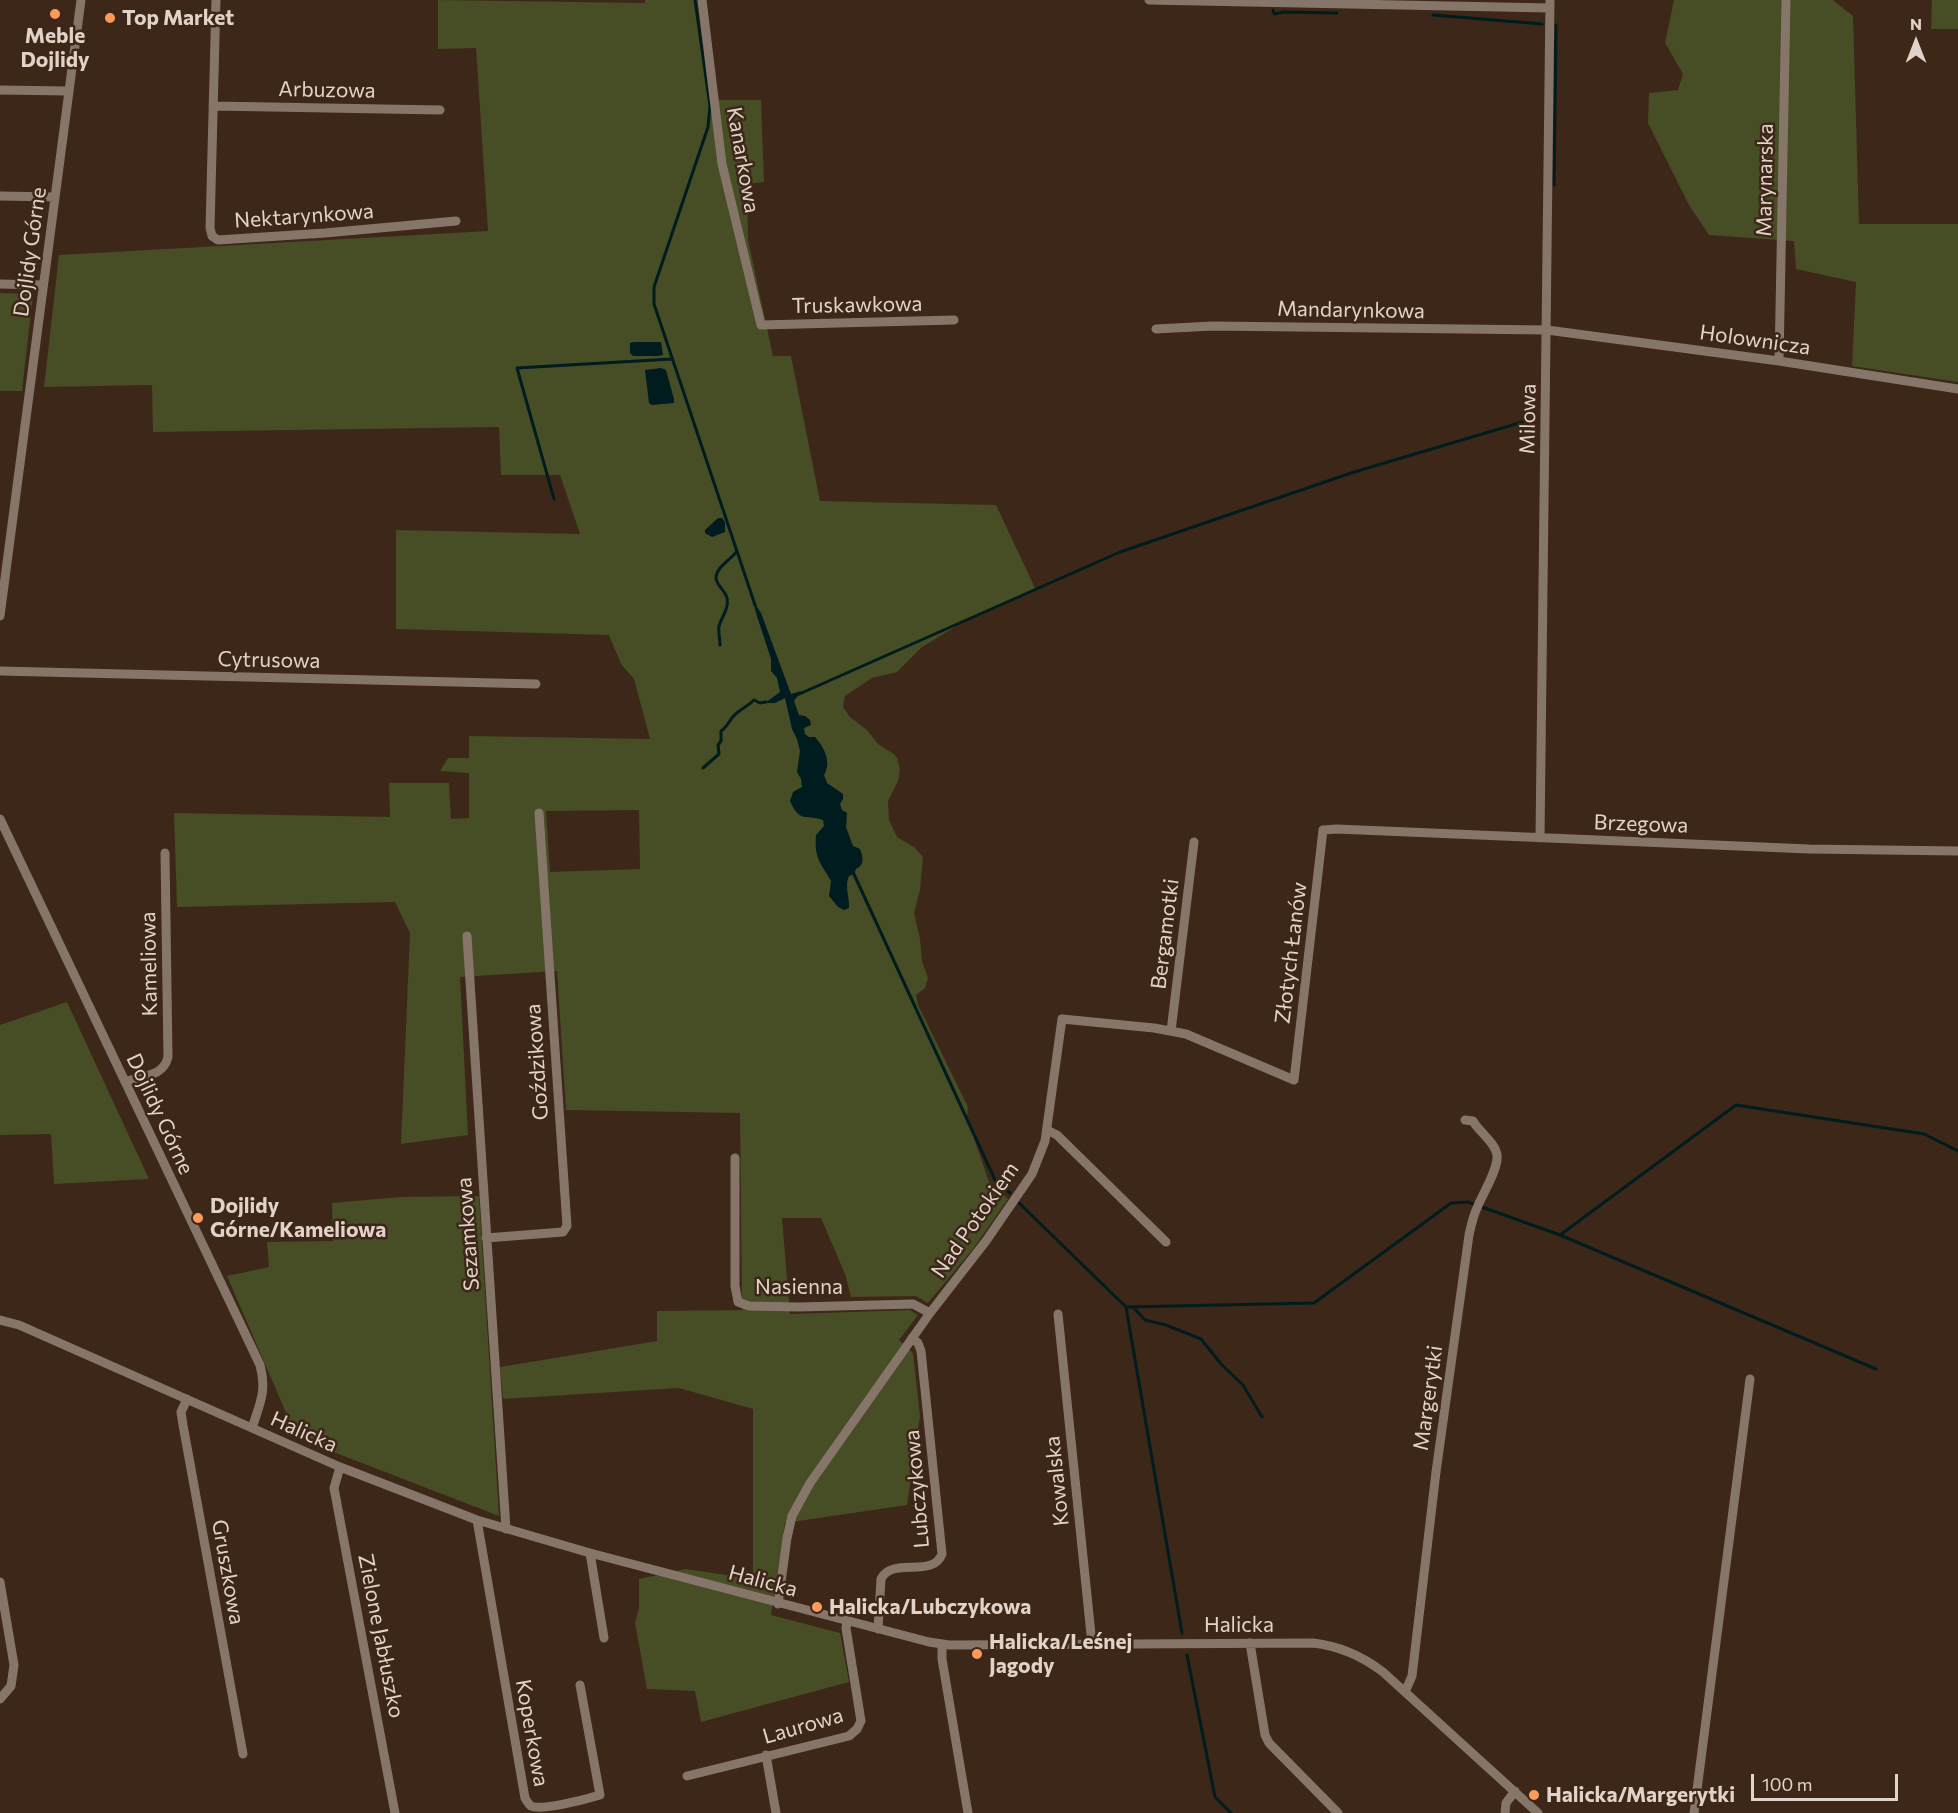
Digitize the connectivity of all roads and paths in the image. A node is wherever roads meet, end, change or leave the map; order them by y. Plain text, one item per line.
1 (81, 0) edge
2 (216, 0) edge
3 (702, 0) edge
4 (1149, 0) edge
5 (1786, 0) edge
6 (1308, 1) edge
7 (1550, 4) edge
8 (0, 90) edge
9 (69, 91) junction
10 (213, 106) junction
11 (440, 110) dead end
12 (0, 196) edge
13 (55, 197) junction
14 (456, 221) dead end
15 (0, 284) edge
16 (44, 285) junction
17 (954, 320) dead end
18 (760, 325) joint
19 (1156, 329) dead end
20 (1547, 330) junction
21 (1779, 361) junction
22 (1958, 388) edge
23 (4, 561) edge
24 (0, 616) edge
25 (0, 671) edge
26 (536, 684) dead end
27 (539, 813) dead end
28 (0, 819) edge
29 (1323, 830) joint
30 (1540, 838) junction
31 (1194, 842) dead end
32 (1958, 852) edge
33 (165, 853) dead end
34 (467, 936) dead end
35 (1171, 1031) junction
36 (1294, 1080) joint
37 (125, 1082) junction
38 (1469, 1120) dead end
39 (1047, 1130) junction
40 (735, 1158) dead end
41 (486, 1238) junction
42 (1167, 1242) dead end
43 (930, 1313) junction
44 (1058, 1314) dead end
45 (0, 1320) edge
46 (912, 1338) junction
47 (1750, 1379) dead end
48 (187, 1399) junction
49 (252, 1428) junction
50 (340, 1467) junction
51 (477, 1520) junction
52 (506, 1529) junction
53 (590, 1553) junction
54 (0, 1582) edge
55 (778, 1604) junction
56 (847, 1621) junction
57 (878, 1629) junction
58 (604, 1638) dead end
59 (1250, 1643) junction
60 (1092, 1644) junction
61 (942, 1645) junction
62 (580, 1685) dead end
63 (1405, 1692) junction
64 (0, 1699) edge
65 (243, 1754) dead end
66 (766, 1755) junction
67 (687, 1776) dead end
68 (1515, 1791) junction
69 (572, 1802) junction
70 (395, 1813) edge
71 (574, 1813) edge
72 (776, 1813) edge
73 (968, 1813) edge
74 (1338, 1813) edge
75 (1505, 1813) edge
76 (1539, 1813) edge
77 (1694, 1813) edge

1 - 9 street, Dojlidy Górne
2 - 10 street, Nektarynkowa
3 - 18 street, Kanarkowa
4 - 6 street
5 - 21 street, Marynarska
6 - 7 street
7 - 20 street, Milowa
8 - 9 street
9 - 13 street, Dojlidy Górne
10 - 11 street, Arbuzowa
10 - 14 street, Nektarynkowa
12 - 13 street
13 - 16 street, Dojlidy Górne
15 - 16 street
16 - 23 street, Dojlidy Górne
17 - 18 street, Truskawkowa
19 - 20 street, Mandarynkowa
20 - 21 street, Holownicza
20 - 30 street, Milowa
21 - 22 street, Holownicza
23 - 24 street, Dojlidy Górne
25 - 26 street, Cytrusowa
27 - 41 street, Goździkowa
28 - 37 street, Dojlidy Górne
29 - 30 street, Brzegowa
29 - 36 street, Złotych Łanów
30 - 32 street, Brzegowa
31 - 35 street, Bergamotki
33 - 37 street, Kameliowa
34 - 41 street, Sezamkowa
35 - 36 street, Nad Potokiem
35 - 39 street, Nad Potokiem
37 - 49 street, Dojlidy Górne
38 - 63 street, Margerytki
39 - 42 street
39 - 43 street, Nad Potokiem
40 - 43 street, Nasienna
41 - 52 street, Sezamkowa
43 - 46 street, Nad Potokiem
44 - 60 street, Kowalska
45 - 48 street, Halicka
46 - 55 street, Nad Potokiem
46 - 57 street, Lubczykowa
47 - 77 street
48 - 49 street, Halicka
48 - 65 street, Gruszkowa
49 - 50 street, Halicka
50 - 51 street, Halicka
50 - 70 street, Zielone Jabłuszko
51 - 52 street, Halicka
51 - 69 street, Koperkowa
52 - 53 street, Halicka
53 - 55 street, Halicka
53 - 58 street
54 - 64 street
55 - 56 street, Halicka
56 - 57 street, Halicka
56 - 66 street, Laurowa
57 - 61 street, Halicka
59 - 60 street, Halicka
59 - 63 street, Halicka
59 - 74 street
60 - 61 street, Halicka
61 - 73 street
62 - 69 street, Koperkowa
63 - 68 street, Halicka
66 - 67 street, Laurowa
66 - 72 street
68 - 75 street
68 - 76 street, Halicka
69 - 71 street

